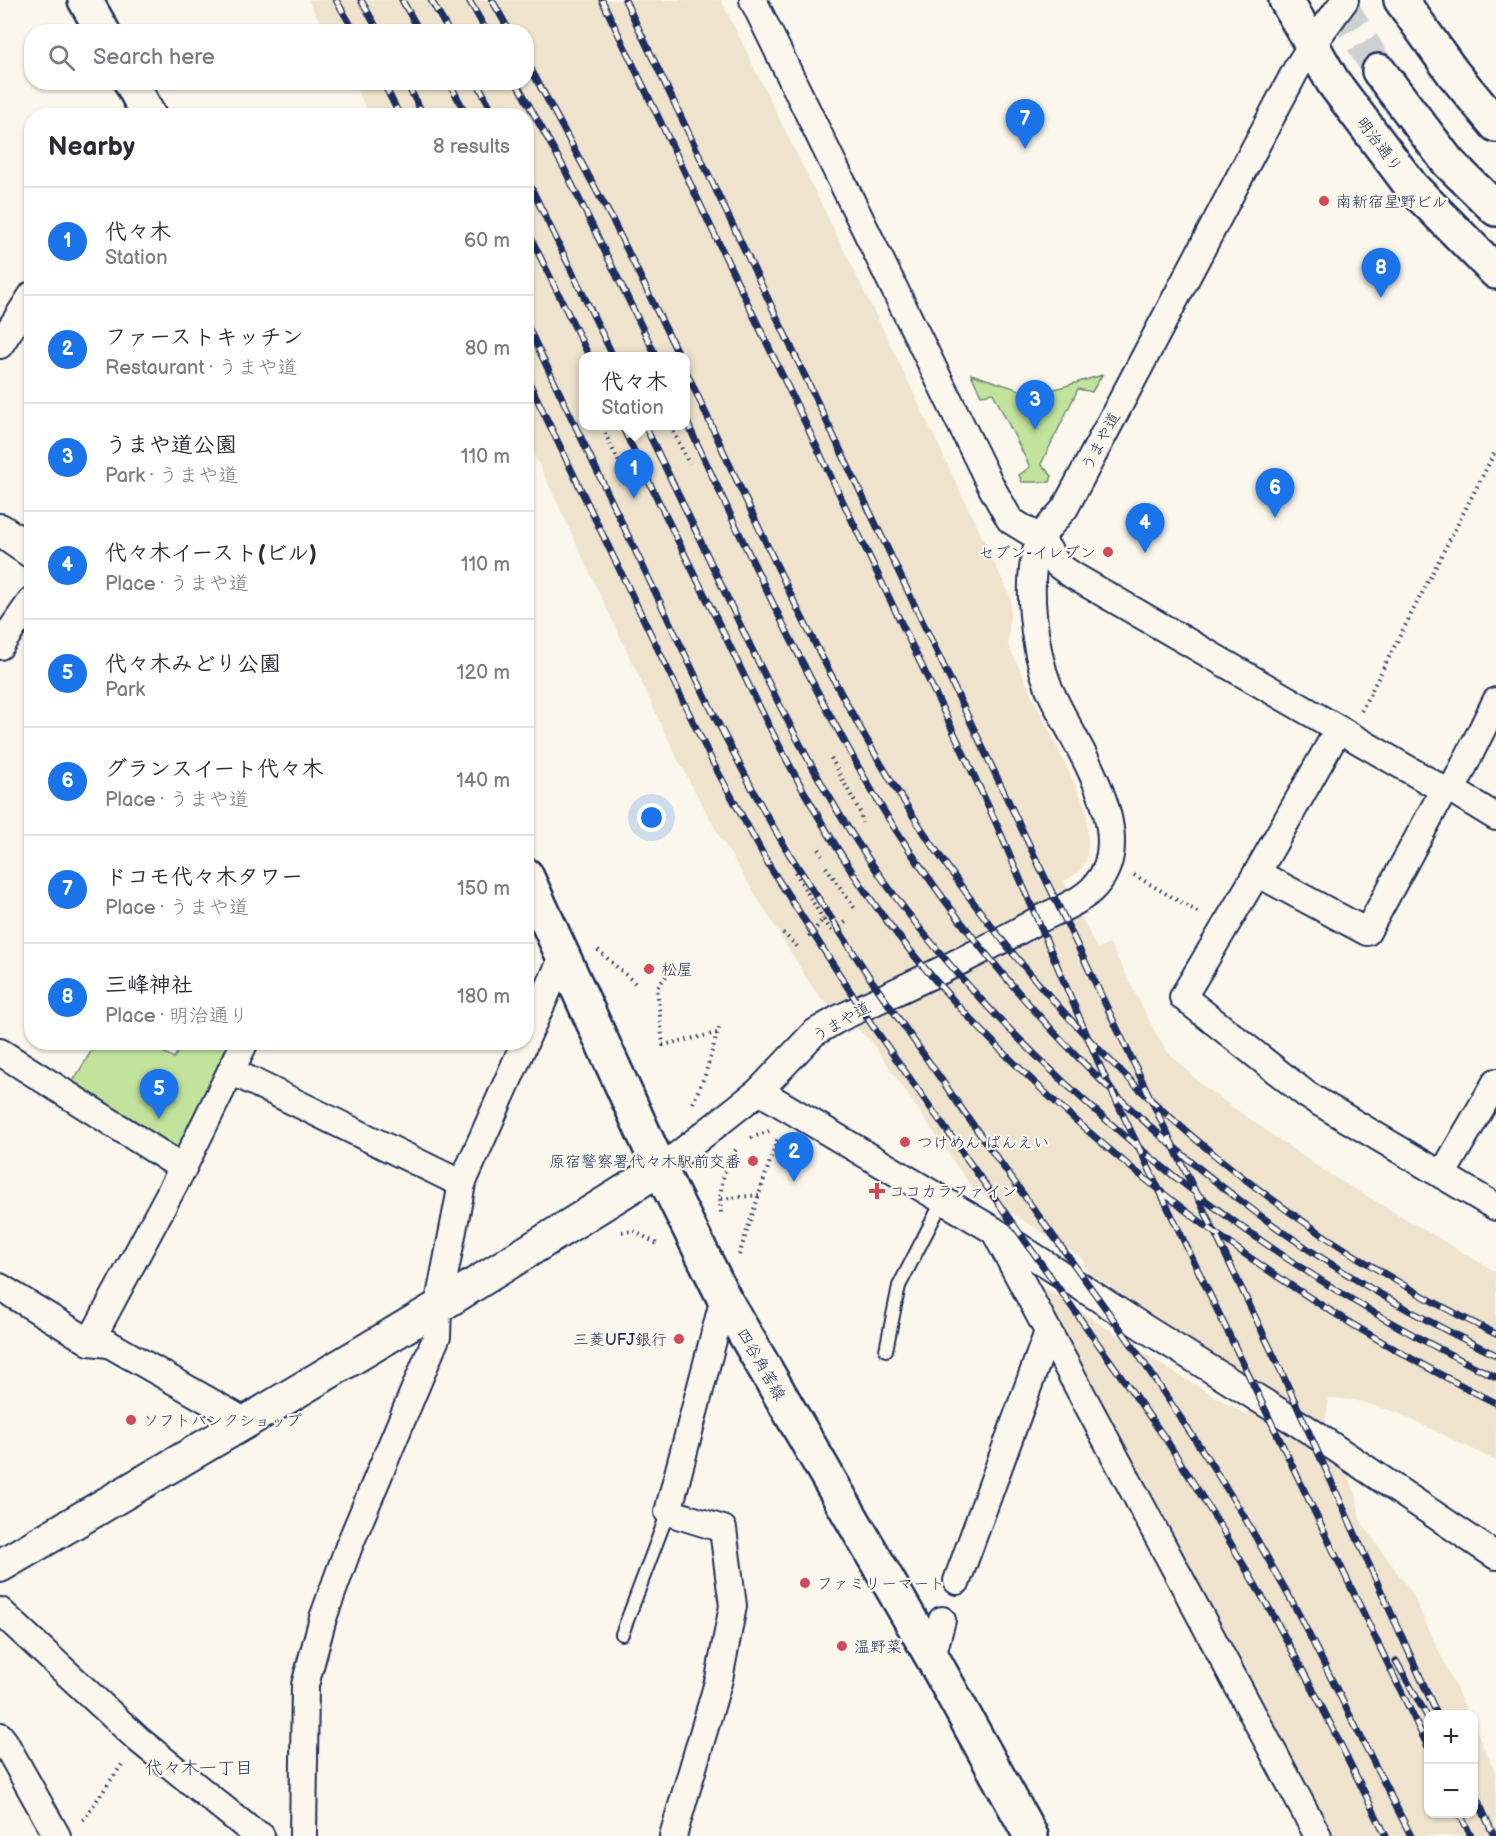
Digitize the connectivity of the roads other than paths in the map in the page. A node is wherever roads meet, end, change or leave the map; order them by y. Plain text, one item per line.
1 (85, 0) edge
2 (753, 0) edge
3 (1286, 0) edge
4 (1346, 0) edge
5 (1401, 0) edge
6 (98, 24) edge
7 (1311, 46) junction
8 (1379, 71) tunnel mouth
9 (135, 90) edge
10 (144, 108) edge
11 (1496, 125) edge
12 (1496, 209) edge
13 (1496, 272) edge
14 (24, 308) edge
15 (0, 345) edge
16 (0, 530) edge
17 (1041, 539) junction
18 (24, 546) edge
19 (24, 612) edge
20 (0, 646) edge
21 (1496, 700) edge
22 (1343, 733) junction
23 (1448, 790) junction
24 (1496, 817) edge
25 (1257, 873) junction
26 (534, 892) edge
27 (564, 954) junction
28 (534, 1023) edge
29 (241, 1050) edge
30 (522, 1050) edge
31 (0, 1052) edge
32 (231, 1071) junction
33 (1496, 1082) edge
34 (759, 1091) junction
35 (183, 1168) junction
36 (660, 1169) junction
37 (1442, 1175) junction
38 (462, 1184) junction
39 (943, 1200) junction
40 (1496, 1207) edge
41 (993, 1230) junction
42 (0, 1287) edge
43 (724, 1298) junction
44 (438, 1307) junction
45 (1048, 1332) junction
46 (90, 1342) junction
47 (886, 1350) dead end
48 (246, 1422) junction
49 (669, 1512) junction
50 (1496, 1556) edge
51 (0, 1566) edge
52 (957, 1581) dead end
53 (0, 1611) edge
54 (942, 1620) dead end
55 (622, 1634) dead end
56 (932, 1657) junction
57 (0, 1736) edge
58 (68, 1831) edge
59 (261, 1836) edge
60 (303, 1836) edge
61 (673, 1836) edge
62 (1031, 1836) edge
63 (1318, 1836) edge

1 - 6 main road
2 - 17 street
3 - 7 main road, 明治通り
4 - 7 street, うまや道
5 - 11 main road
7 - 13 main road, 明治通り
7 - 17 street, うまや道
8 - 12 main road
9 - 10 main road
14 - 15 street
16 - 18 street
17 - 22 street
17 - 34 street, うまや道
19 - 20 street
21 - 23 street
22 - 23 street
22 - 25 street
23 - 24 street
23 - 25 street
25 - 37 street
26 - 27 main road, 四谷角筈線
27 - 28 street
27 - 36 main road, 四谷角筈線
29 - 32 street
30 - 38 street
31 - 35 street
32 - 35 street
32 - 38 street
33 - 37 street
34 - 36 street, うまや道
34 - 39 street
35 - 46 street
36 - 43 main road, 四谷角筈線
36 - 44 street
37 - 40 street
38 - 44 street
39 - 41 street
39 - 47 lane
41 - 45 street
41 - 50 street
42 - 46 street
43 - 49 street
43 - 56 main road, 四谷角筈線
44 - 48 street
44 - 60 street
45 - 52 street
45 - 63 street
46 - 48 street
48 - 51 street
49 - 55 lane
49 - 61 street
53 - 59 street
54 - 56 street
56 - 62 main road, 四谷角筈線
57 - 58 street

